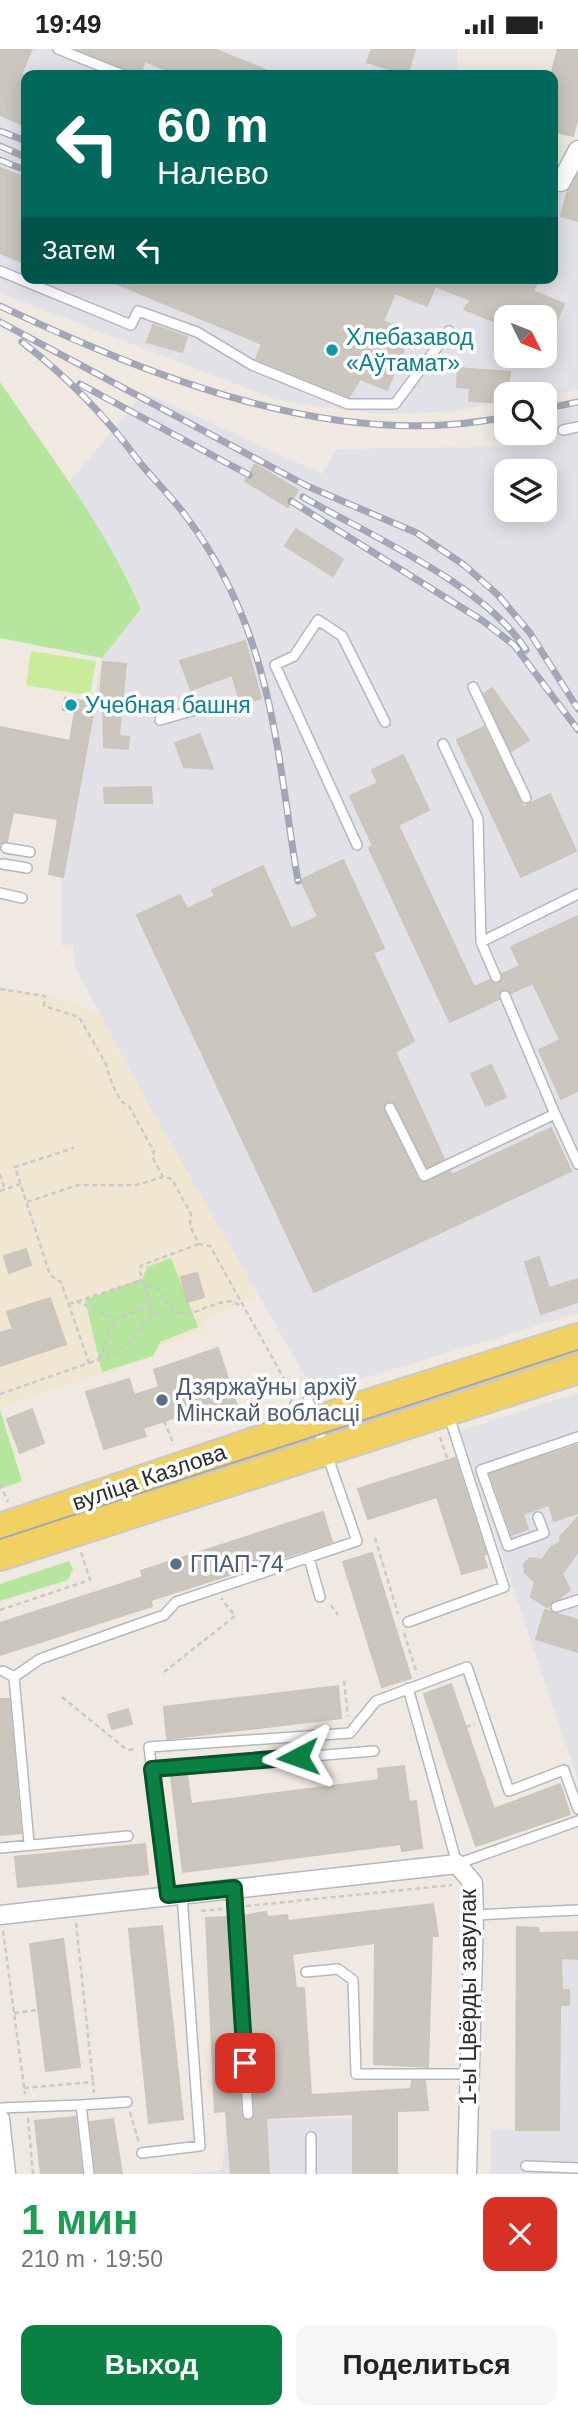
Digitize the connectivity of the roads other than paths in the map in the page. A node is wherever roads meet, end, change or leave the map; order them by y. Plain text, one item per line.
1 (58, 49) edge
2 (110, 70) edge
3 (578, 150) edge
4 (561, 182) dead end
5 (0, 271) edge
6 (21, 280) edge
7 (32, 284) edge
8 (449, 331) dead end
9 (578, 427) edge
10 (563, 430) dead end
11 (473, 687) dead end
12 (202, 709) dead end
13 (160, 720) dead end
14 (386, 722) dead end
15 (443, 744) dead end
16 (526, 798) dead end
17 (357, 845) dead end
18 (6, 848) dead end
19 (30, 852) dead end
20 (3, 864) dead end
21 (27, 868) dead end
22 (0, 893) edge
23 (578, 894) edge
24 (22, 898) dead end
25 (481, 942) junction
26 (496, 977) dead end
27 (505, 996) dead end
28 (390, 1108) dead end
29 (555, 1114) junction
30 (578, 1164) edge
31 (578, 1338) edge
32 (578, 1369) edge
33 (311, 1411) junction
34 (443, 1422) junction
35 (578, 1437) edge
36 (325, 1452) junction
37 (4, 1516) edge
38 (538, 1517) dead end
39 (0, 1556) edge
40 (309, 1558) junction
41 (320, 1597) dead end
42 (578, 1600) edge
43 (556, 1607) dead end
44 (404, 1623) road end
45 (3, 1671) dead end
46 (14, 1677) junction
47 (408, 1688) junction
48 (374, 1751) dead end
49 (152, 1769) junction
50 (578, 1809) edge
51 (578, 1821) edge
52 (128, 1836) dead end
53 (29, 1843) junction
54 (0, 1848) edge
55 (457, 1864) junction
56 (234, 1888) junction
57 (175, 1894) junction
58 (578, 1910) edge
59 (474, 1915) junction
60 (1, 1923) edge
61 (306, 1972) dead end
62 (469, 2074) junction
63 (127, 2102) road end
64 (81, 2105) junction
65 (0, 2108) edge
66 (248, 2114) dead end
67 (0, 2119) edge
68 (311, 2137) dead end
69 (142, 2153) road end
70 (526, 2166) dead end
71 (578, 2168) edge
72 (6, 2174) edge
73 (89, 2174) edge
74 (311, 2174) edge
75 (467, 2174) edge

1 - 2 lane
3 - 4 street
5 - 6 lane
7 - 8 lane
9 - 10 lane
11 - 16 lane
12 - 13 lane
14 - 17 lane
15 - 25 lane
18 - 19 lane
20 - 21 lane
22 - 24 lane
23 - 25 lane
25 - 26 lane
27 - 29 lane
28 - 29 lane
29 - 30 lane
31 - 33 main road, вуліца Казлова
32 - 34 main road, вуліца Казлова
33 - 36 lane
33 - 37 main road, вуліца Казлова
34 - 36 main road, вуліца Казлова
34 - 44 lane
35 - 38 lane
36 - 39 main road, вуліца Казлова
36 - 40 lane
40 - 41 lane
40 - 46 lane
42 - 43 lane
45 - 46 lane
46 - 53 lane
47 - 49 lane
47 - 50 lane
47 - 55 lane
48 - 49 lane
49 - 57 lane
51 - 55 lane
52 - 53 lane
53 - 54 lane
55 - 56 street, 1-ы Цвёрды завулак
55 - 59 street, 1-ы Цвёрды завулак
56 - 57 street, 1-ы Цвёрды завулак
56 - 66 lane
57 - 60 street, 1-ы Цвёрды завулак
57 - 69 lane
58 - 59 lane
59 - 62 street, 1-ы Цвёрды завулак
61 - 62 lane
62 - 75 street, 1-ы Цвёрды завулак
63 - 64 lane
64 - 65 lane
64 - 73 lane
67 - 72 street
68 - 74 lane
70 - 71 lane

